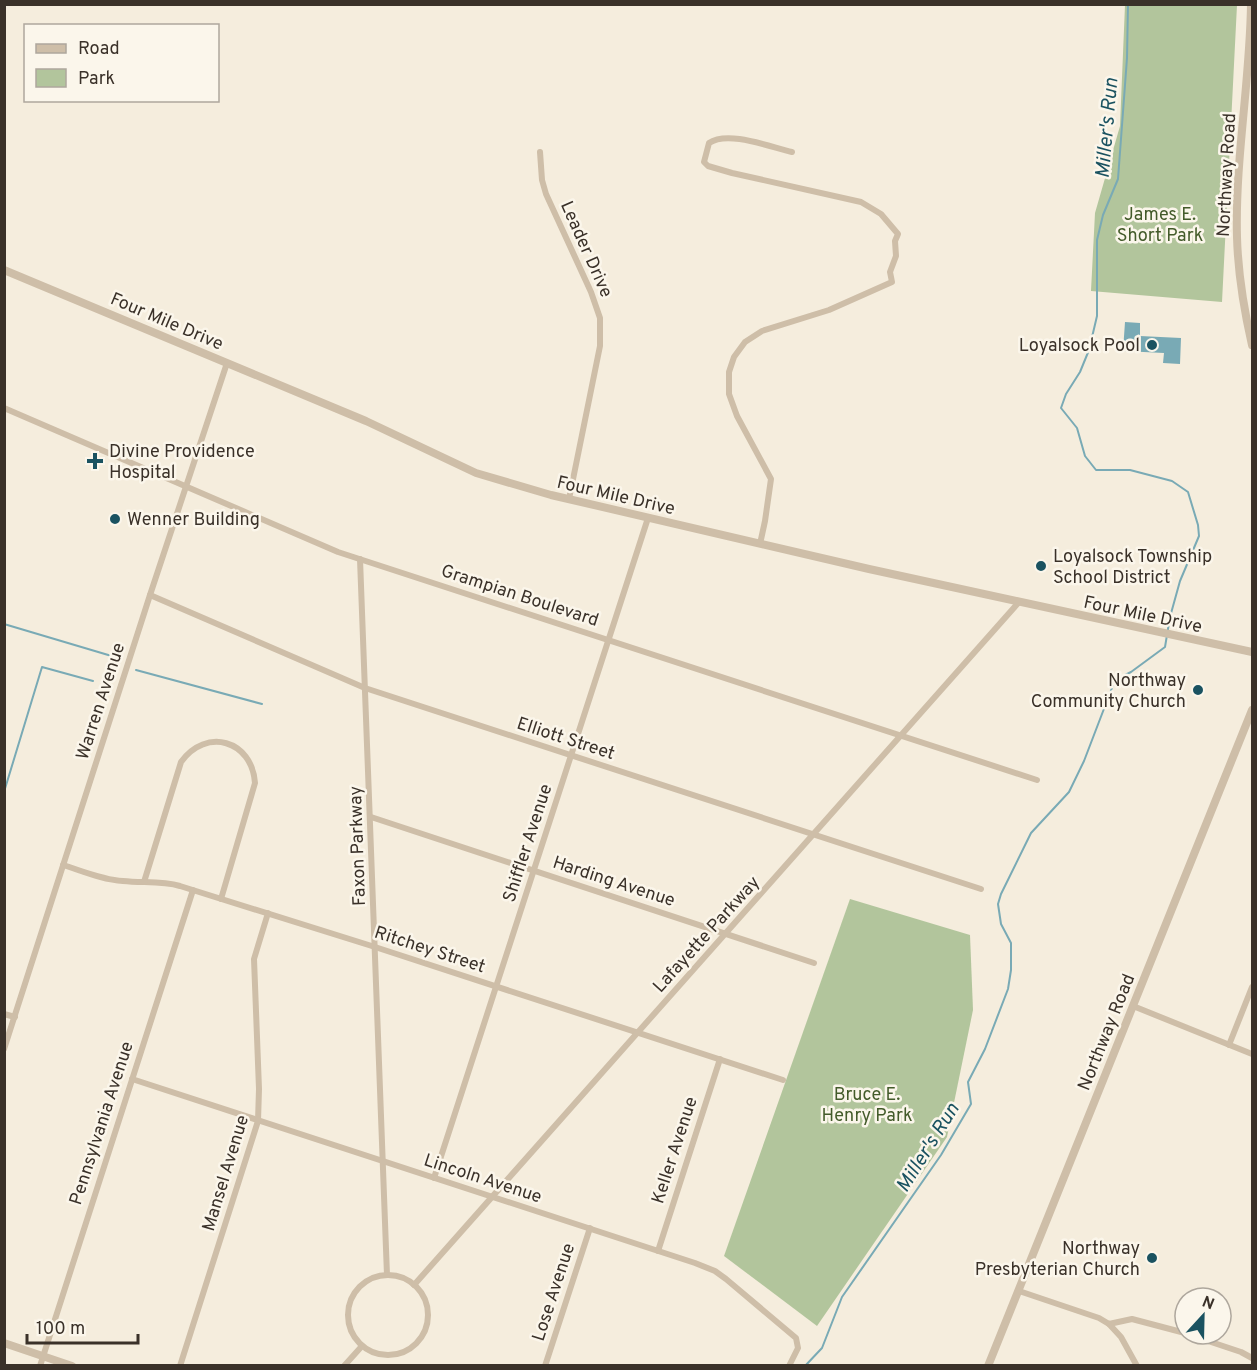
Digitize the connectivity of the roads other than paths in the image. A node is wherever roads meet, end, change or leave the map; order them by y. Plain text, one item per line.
1 (1251, 4) edge
2 (540, 152) dead end
3 (792, 152) dead end
4 (4, 270) edge
5 (1252, 345) edge
6 (227, 363) junction
7 (4, 408) edge
8 (186, 486) junction
9 (569, 499) junction
10 (648, 518) junction
11 (760, 544) junction
12 (360, 559) junction
13 (150, 595) junction
14 (1019, 602) junction
15 (609, 640) junction
16 (1252, 652) edge
17 (365, 688) junction
18 (1252, 710) edge
19 (903, 735) junction
20 (572, 755) junction
21 (1037, 780) dead end
22 (370, 817) junction
23 (814, 835) junction
24 (63, 865) junction
25 (534, 871) junction
26 (144, 882) junction
27 (193, 890) junction
28 (981, 890) dead end
29 (221, 899) junction
30 (268, 913) junction
31 (727, 933) junction
32 (375, 947) junction
33 (814, 963) dead end
34 (496, 987) junction
35 (1252, 987) edge
36 (1133, 1006) junction
37 (4, 1014) edge
38 (15, 1017) junction
39 (639, 1033) junction
40 (1229, 1045) junction
41 (4, 1049) edge
42 (1252, 1054) edge
43 (720, 1059) junction
44 (132, 1079) junction
45 (783, 1080) dead end
46 (258, 1121) junction
47 (382, 1161) junction
48 (434, 1178) junction
49 (494, 1197) junction
50 (590, 1228) junction
51 (658, 1251) junction
52 (387, 1275) junction
53 (414, 1285) junction
54 (1019, 1291) junction
55 (1109, 1324) junction
56 (1173, 1330) edge
57 (4, 1343) edge
58 (362, 1346) junction
59 (1223, 1346) edge
60 (43, 1356) junction
61 (388, 1356) junction
62 (1252, 1358) edge
63 (40, 1365) edge
64 (72, 1365) edge
65 (180, 1365) edge
66 (344, 1365) edge
67 (389, 1365) edge
68 (545, 1365) edge
69 (789, 1365) edge
70 (988, 1365) edge
71 (1137, 1365) edge

1 - 5 street, Northway Road
2 - 9 street, Leader Drive
3 - 11 street
4 - 6 street, Four Mile Drive
6 - 8 street, Warren Avenue
6 - 9 street, Four Mile Drive
7 - 8 street, Grampian Boulevard
8 - 12 street, Grampian Boulevard
8 - 13 street, Warren Avenue
9 - 10 street, Four Mile Drive
10 - 11 street, Four Mile Drive
10 - 15 street, Shiffler Avenue
11 - 14 street, Four Mile Drive
12 - 15 street, Grampian Boulevard
12 - 17 street, Faxon Parkway
13 - 17 street, Elliott Street
13 - 24 street, Warren Avenue
14 - 16 street, Four Mile Drive
14 - 19 street, Lafayette Parkway
15 - 19 street, Grampian Boulevard
15 - 20 street, Shiffler Avenue
17 - 20 street, Elliott Street
17 - 22 street, Faxon Parkway
18 - 36 street, Northway Road
19 - 21 street, Grampian Boulevard
19 - 23 street, Lafayette Parkway
20 - 23 street, Elliott Street
20 - 25 street, Shiffler Avenue
22 - 25 street, Harding Avenue
22 - 32 street, Faxon Parkway
23 - 28 street, Elliott Street
23 - 31 street, Lafayette Parkway
24 - 26 street, Ritchey Street
24 - 38 street, Warren Avenue
25 - 31 street, Harding Avenue
25 - 34 street, Shiffler Avenue
26 - 27 street, Ritchey Street
26 - 29 street
27 - 29 street, Ritchey Street
27 - 44 street, Pennsylvania Avenue
29 - 30 street, Ritchey Street
30 - 32 street, Ritchey Street
30 - 46 street, Mansel Avenue
31 - 33 street, Harding Avenue
31 - 39 street, Lafayette Parkway
32 - 34 street, Ritchey Street
32 - 47 street, Faxon Parkway
34 - 39 street, Ritchey Street
34 - 48 street, Shiffler Avenue
35 - 40 street
36 - 40 street
36 - 54 street, Northway Road
37 - 38 street
38 - 41 street, Warren Avenue
39 - 43 street, Ritchey Street
39 - 49 street, Lafayette Parkway
40 - 42 street
43 - 45 street, Ritchey Street
43 - 51 street, Keller Avenue
44 - 46 street, Lincoln Avenue
44 - 60 street, Pennsylvania Avenue
46 - 47 street, Lincoln Avenue
46 - 65 street, Mansel Avenue
47 - 48 street, Lincoln Avenue
47 - 52 street, Faxon Parkway
48 - 49 street, Lincoln Avenue
49 - 50 street, Lincoln Avenue
49 - 53 street, Lafayette Parkway
50 - 51 street, Lincoln Avenue
50 - 68 street, Lose Avenue
51 - 69 street, Lincoln Avenue
52 - 53 street
52 - 58 street
53 - 61 street
54 - 55 street
54 - 70 street, Northway Road
55 - 56 street
55 - 71 street
57 - 60 street
58 - 61 street
58 - 66 street
59 - 62 street
60 - 63 street, Pennsylvania Avenue
60 - 64 street
61 - 67 street

